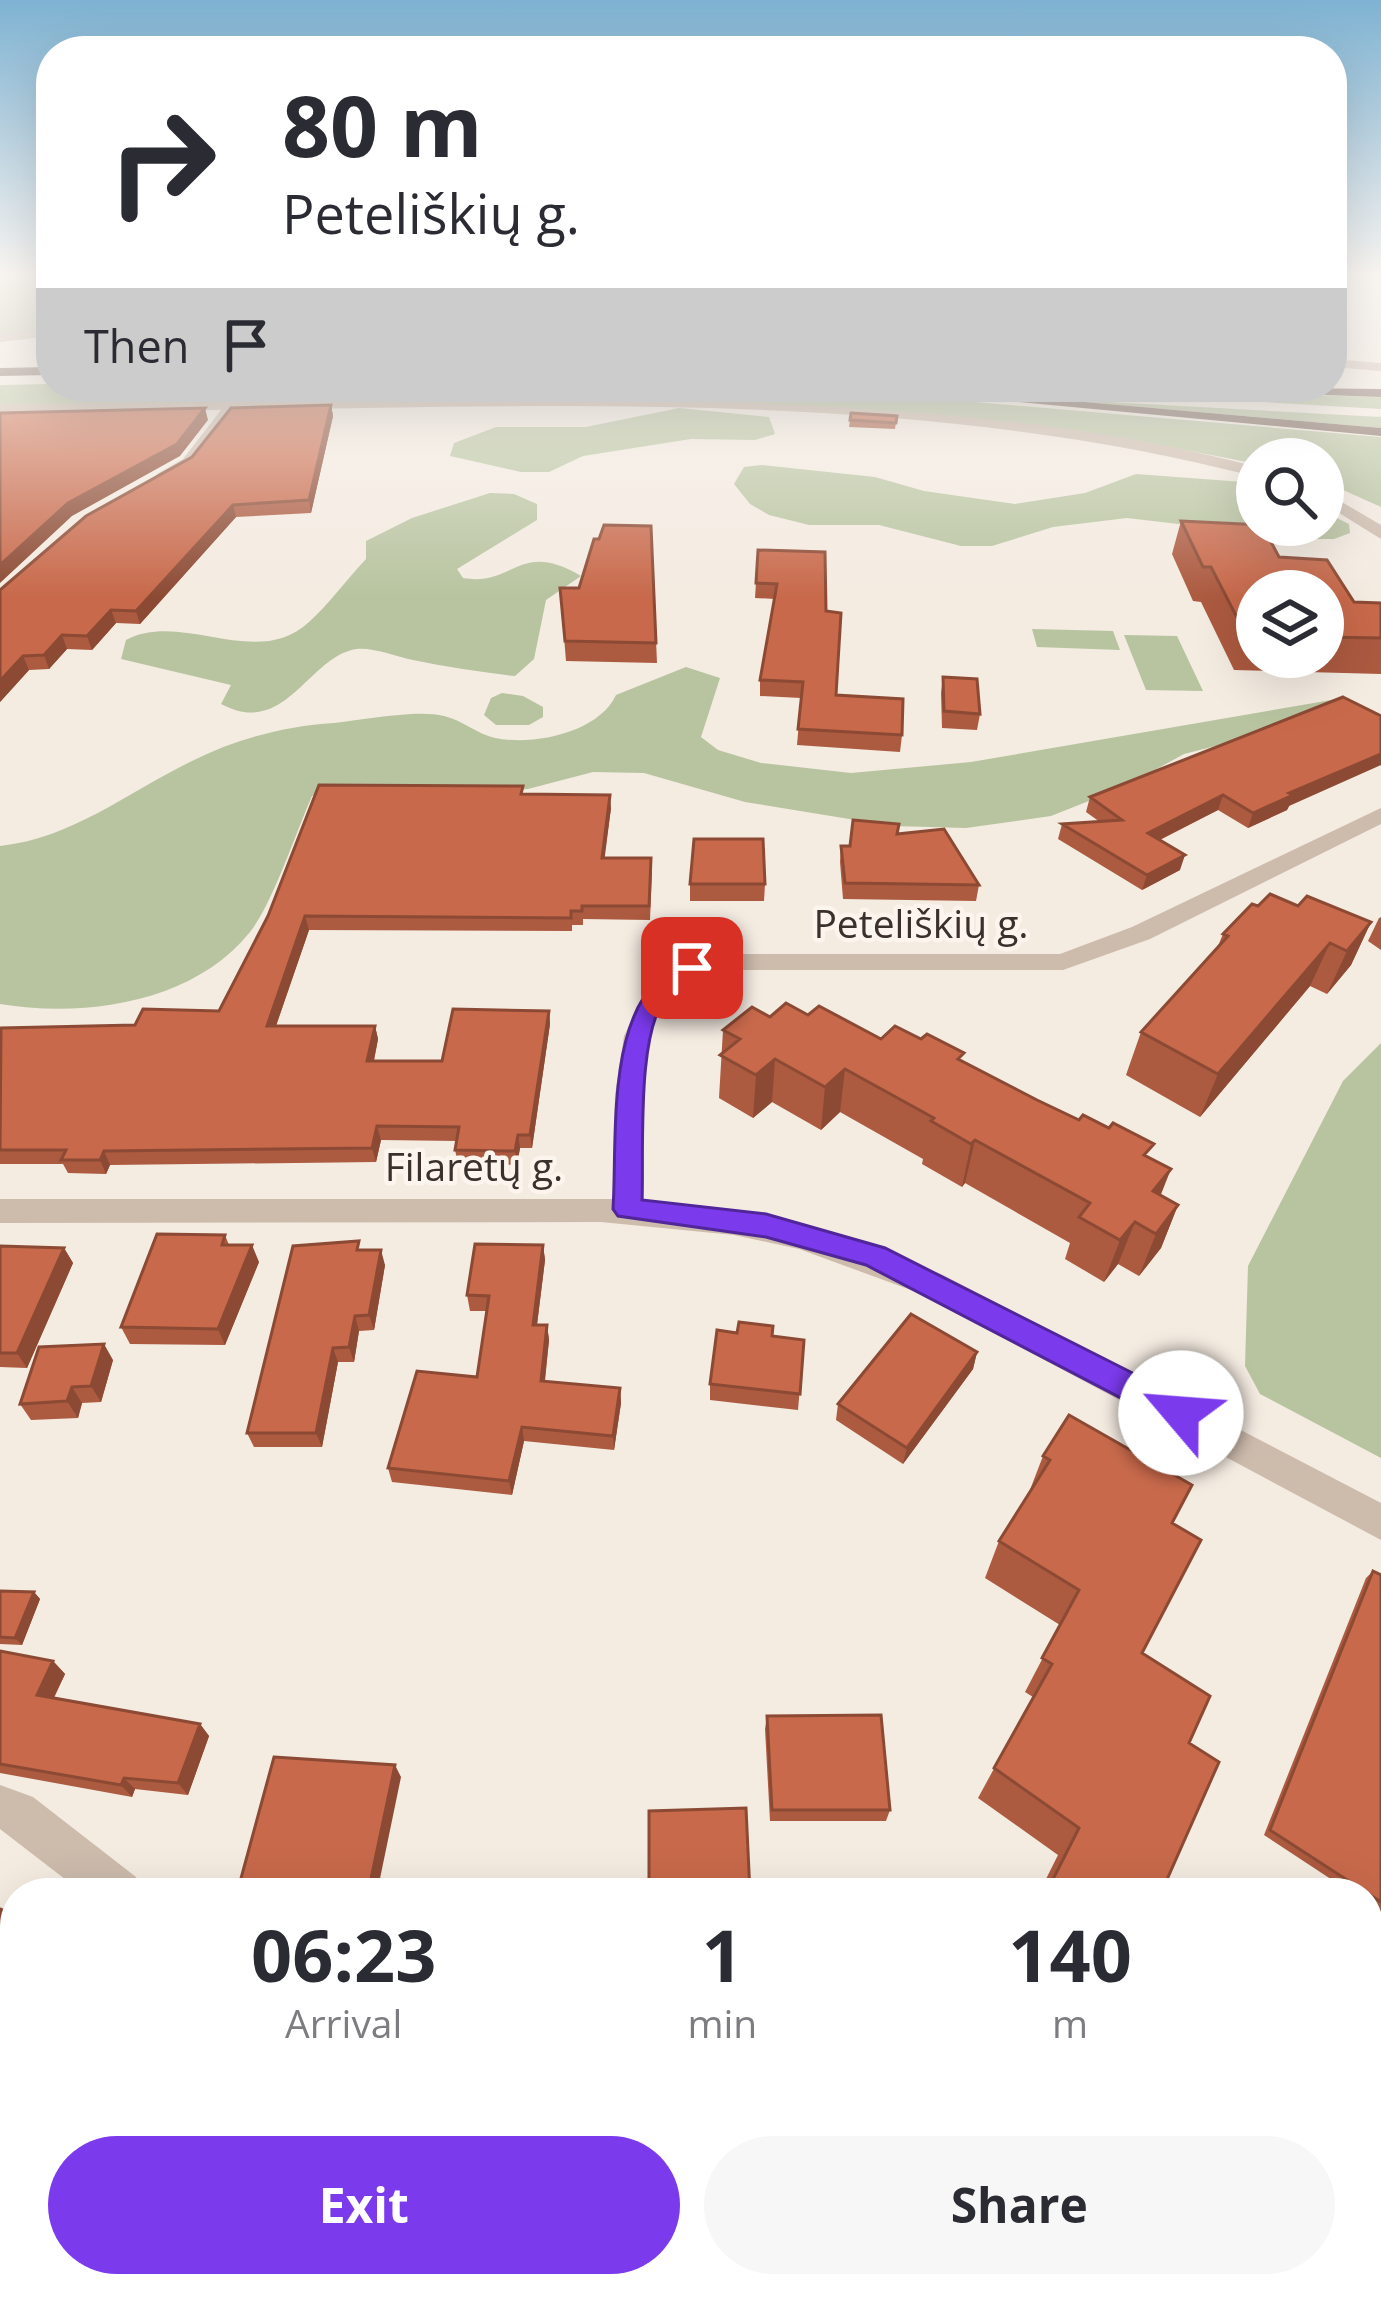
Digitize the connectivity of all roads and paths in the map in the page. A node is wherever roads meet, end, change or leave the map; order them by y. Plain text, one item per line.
1 (1347, 392) edge
2 (1381, 393) edge
3 (534, 402) edge
4 (632, 402) edge
5 (1037, 402) edge
6 (1188, 402) edge
7 (232, 406) junction
8 (0, 408) edge
9 (1357, 412) dead end
10 (1381, 432) edge
11 (1236, 467) edge
12 (143, 487) edge
13 (1344, 507) edge
14 (1381, 534) edge
15 (1381, 815) edge
16 (628, 1209) junction
17 (0, 1211) edge
18 (1381, 1522) edge
19 (0, 1807) edge
20 (101, 1878) edge

1 - 2 main road
3 - 7 street
4 - 11 street
5 - 10 main road
6 - 9 main road
7 - 8 street
7 - 12 street
13 - 14 street
15 - 16 street, Peteliškių g.
16 - 17 street, Filaretų g.
16 - 18 street, Filaretų g.
19 - 20 street

